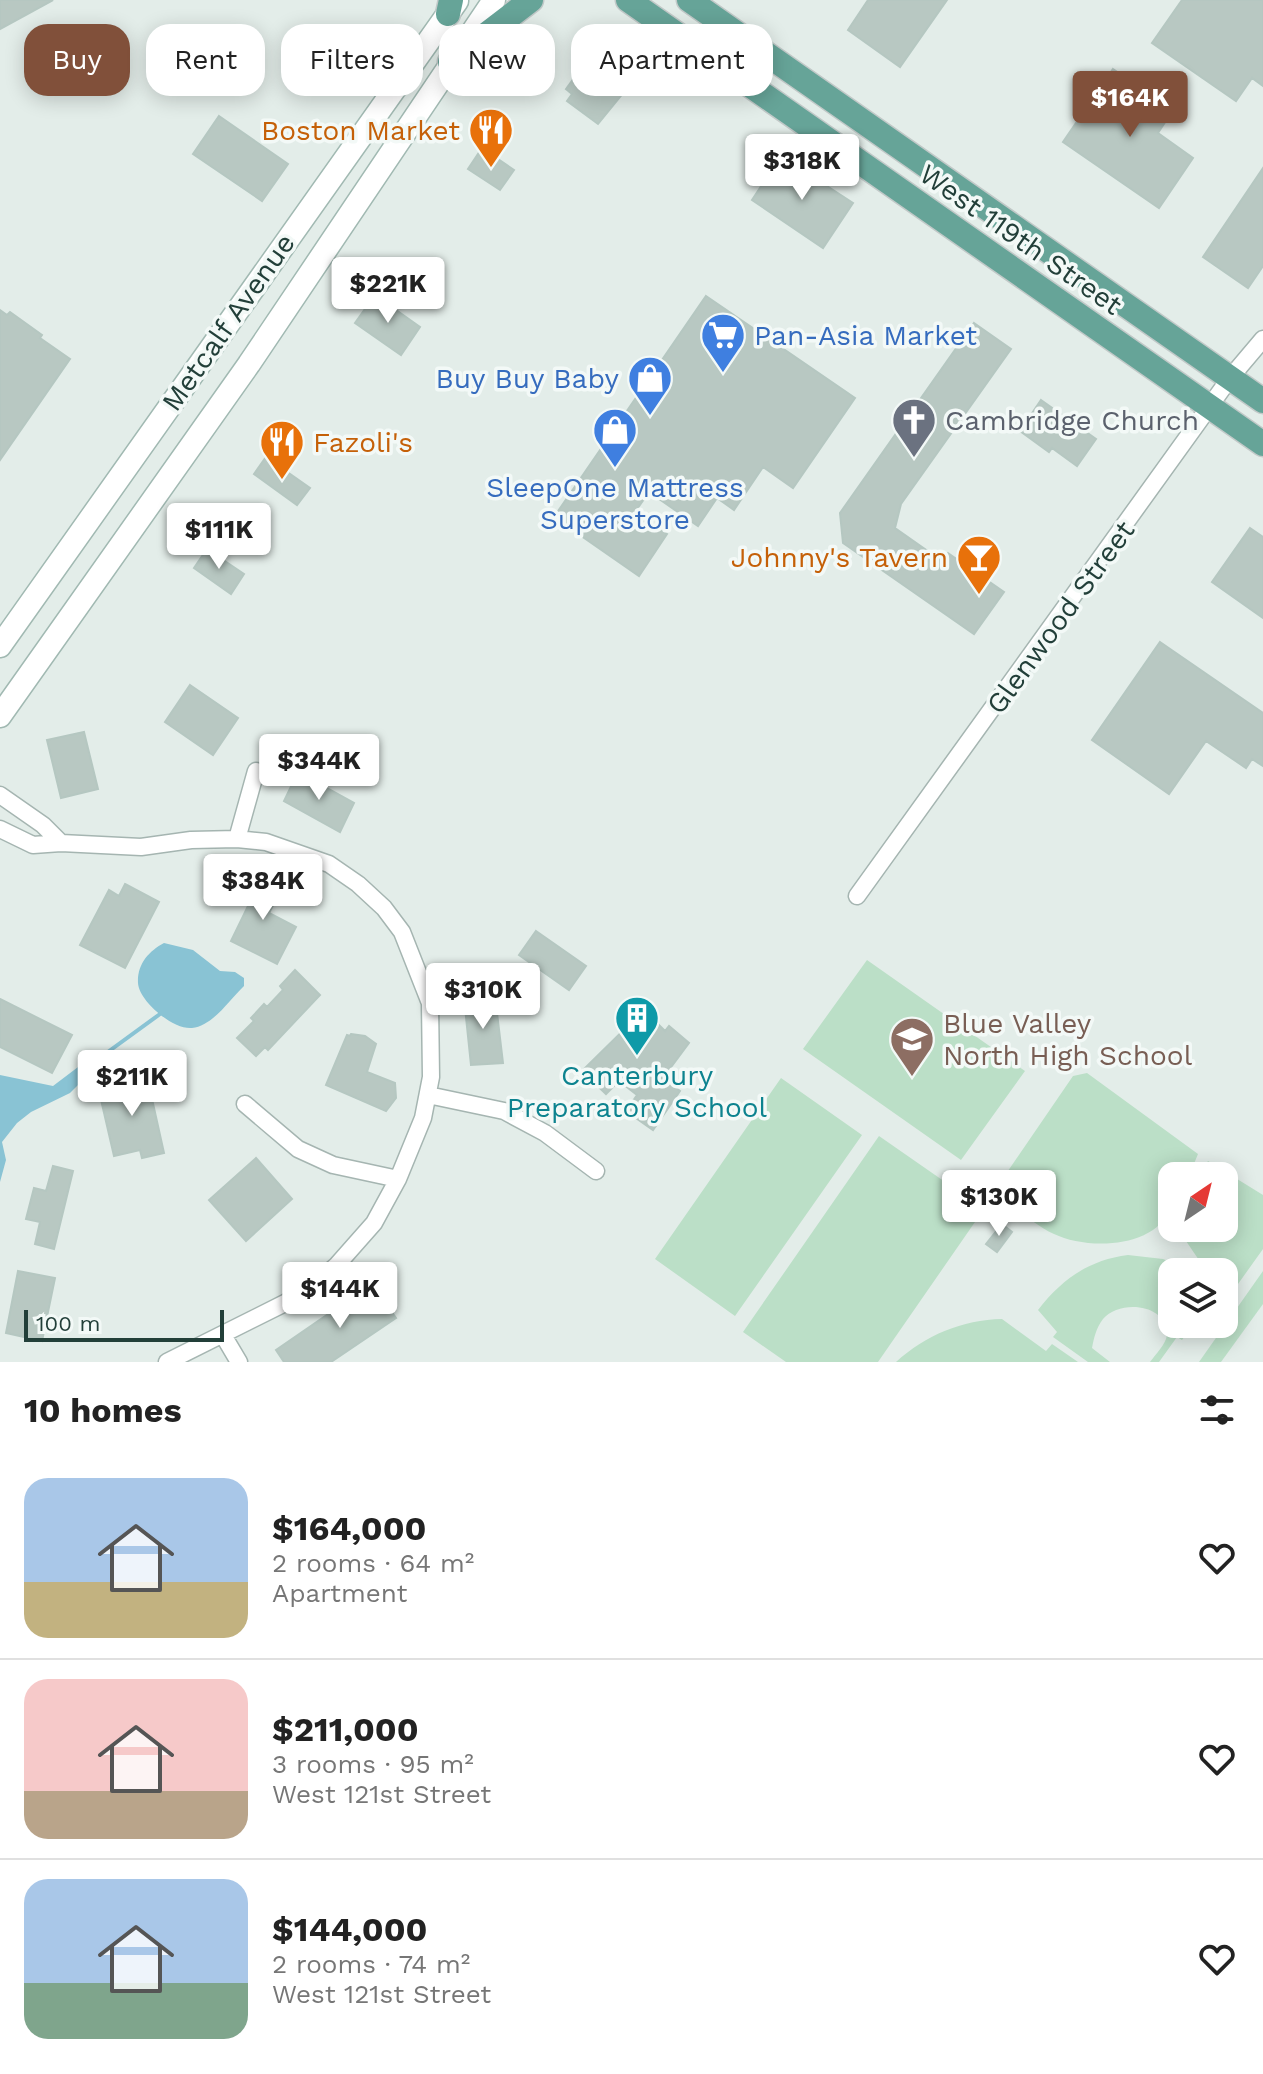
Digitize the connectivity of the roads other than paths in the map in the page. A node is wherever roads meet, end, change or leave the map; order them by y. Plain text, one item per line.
1 (494, 0) edge
2 (531, 0) edge
3 (628, 0) edge
4 (689, 0) edge
5 (452, 5) edge
6 (477, 24) edge
7 (500, 24) edge
8 (439, 78) edge
9 (1263, 339) edge
10 (1230, 378) junction
11 (1263, 401) edge
12 (1209, 407) junction
13 (1263, 444) edge
14 (0, 646) edge
15 (0, 716) edge
16 (256, 771) dead end
17 (0, 795) edge
18 (0, 829) edge
19 (237, 839) junction
20 (61, 843) junction
21 (857, 896) dead end
22 (428, 1095) junction
23 (245, 1104) dead end
24 (596, 1171) dead end
25 (398, 1179) junction
26 (223, 1335) junction
27 (167, 1362) edge
28 (239, 1362) edge

1 - 6 main road, Metcalf Avenue
2 - 7 main road
3 - 12 main road, West 119th Street
4 - 10 main road, West 119th Street
5 - 14 main road, Metcalf Avenue
8 - 15 main road, Metcalf Avenue
9 - 10 street, Glenwood Street
10 - 11 main road, West 119th Street
10 - 12 street, Glenwood Street
12 - 13 main road, West 119th Street
12 - 21 street, Glenwood Street
16 - 19 street
17 - 20 street
18 - 20 street
19 - 20 street
19 - 22 street
22 - 24 street
22 - 25 street
23 - 25 street
25 - 26 street
26 - 27 street
26 - 28 street

